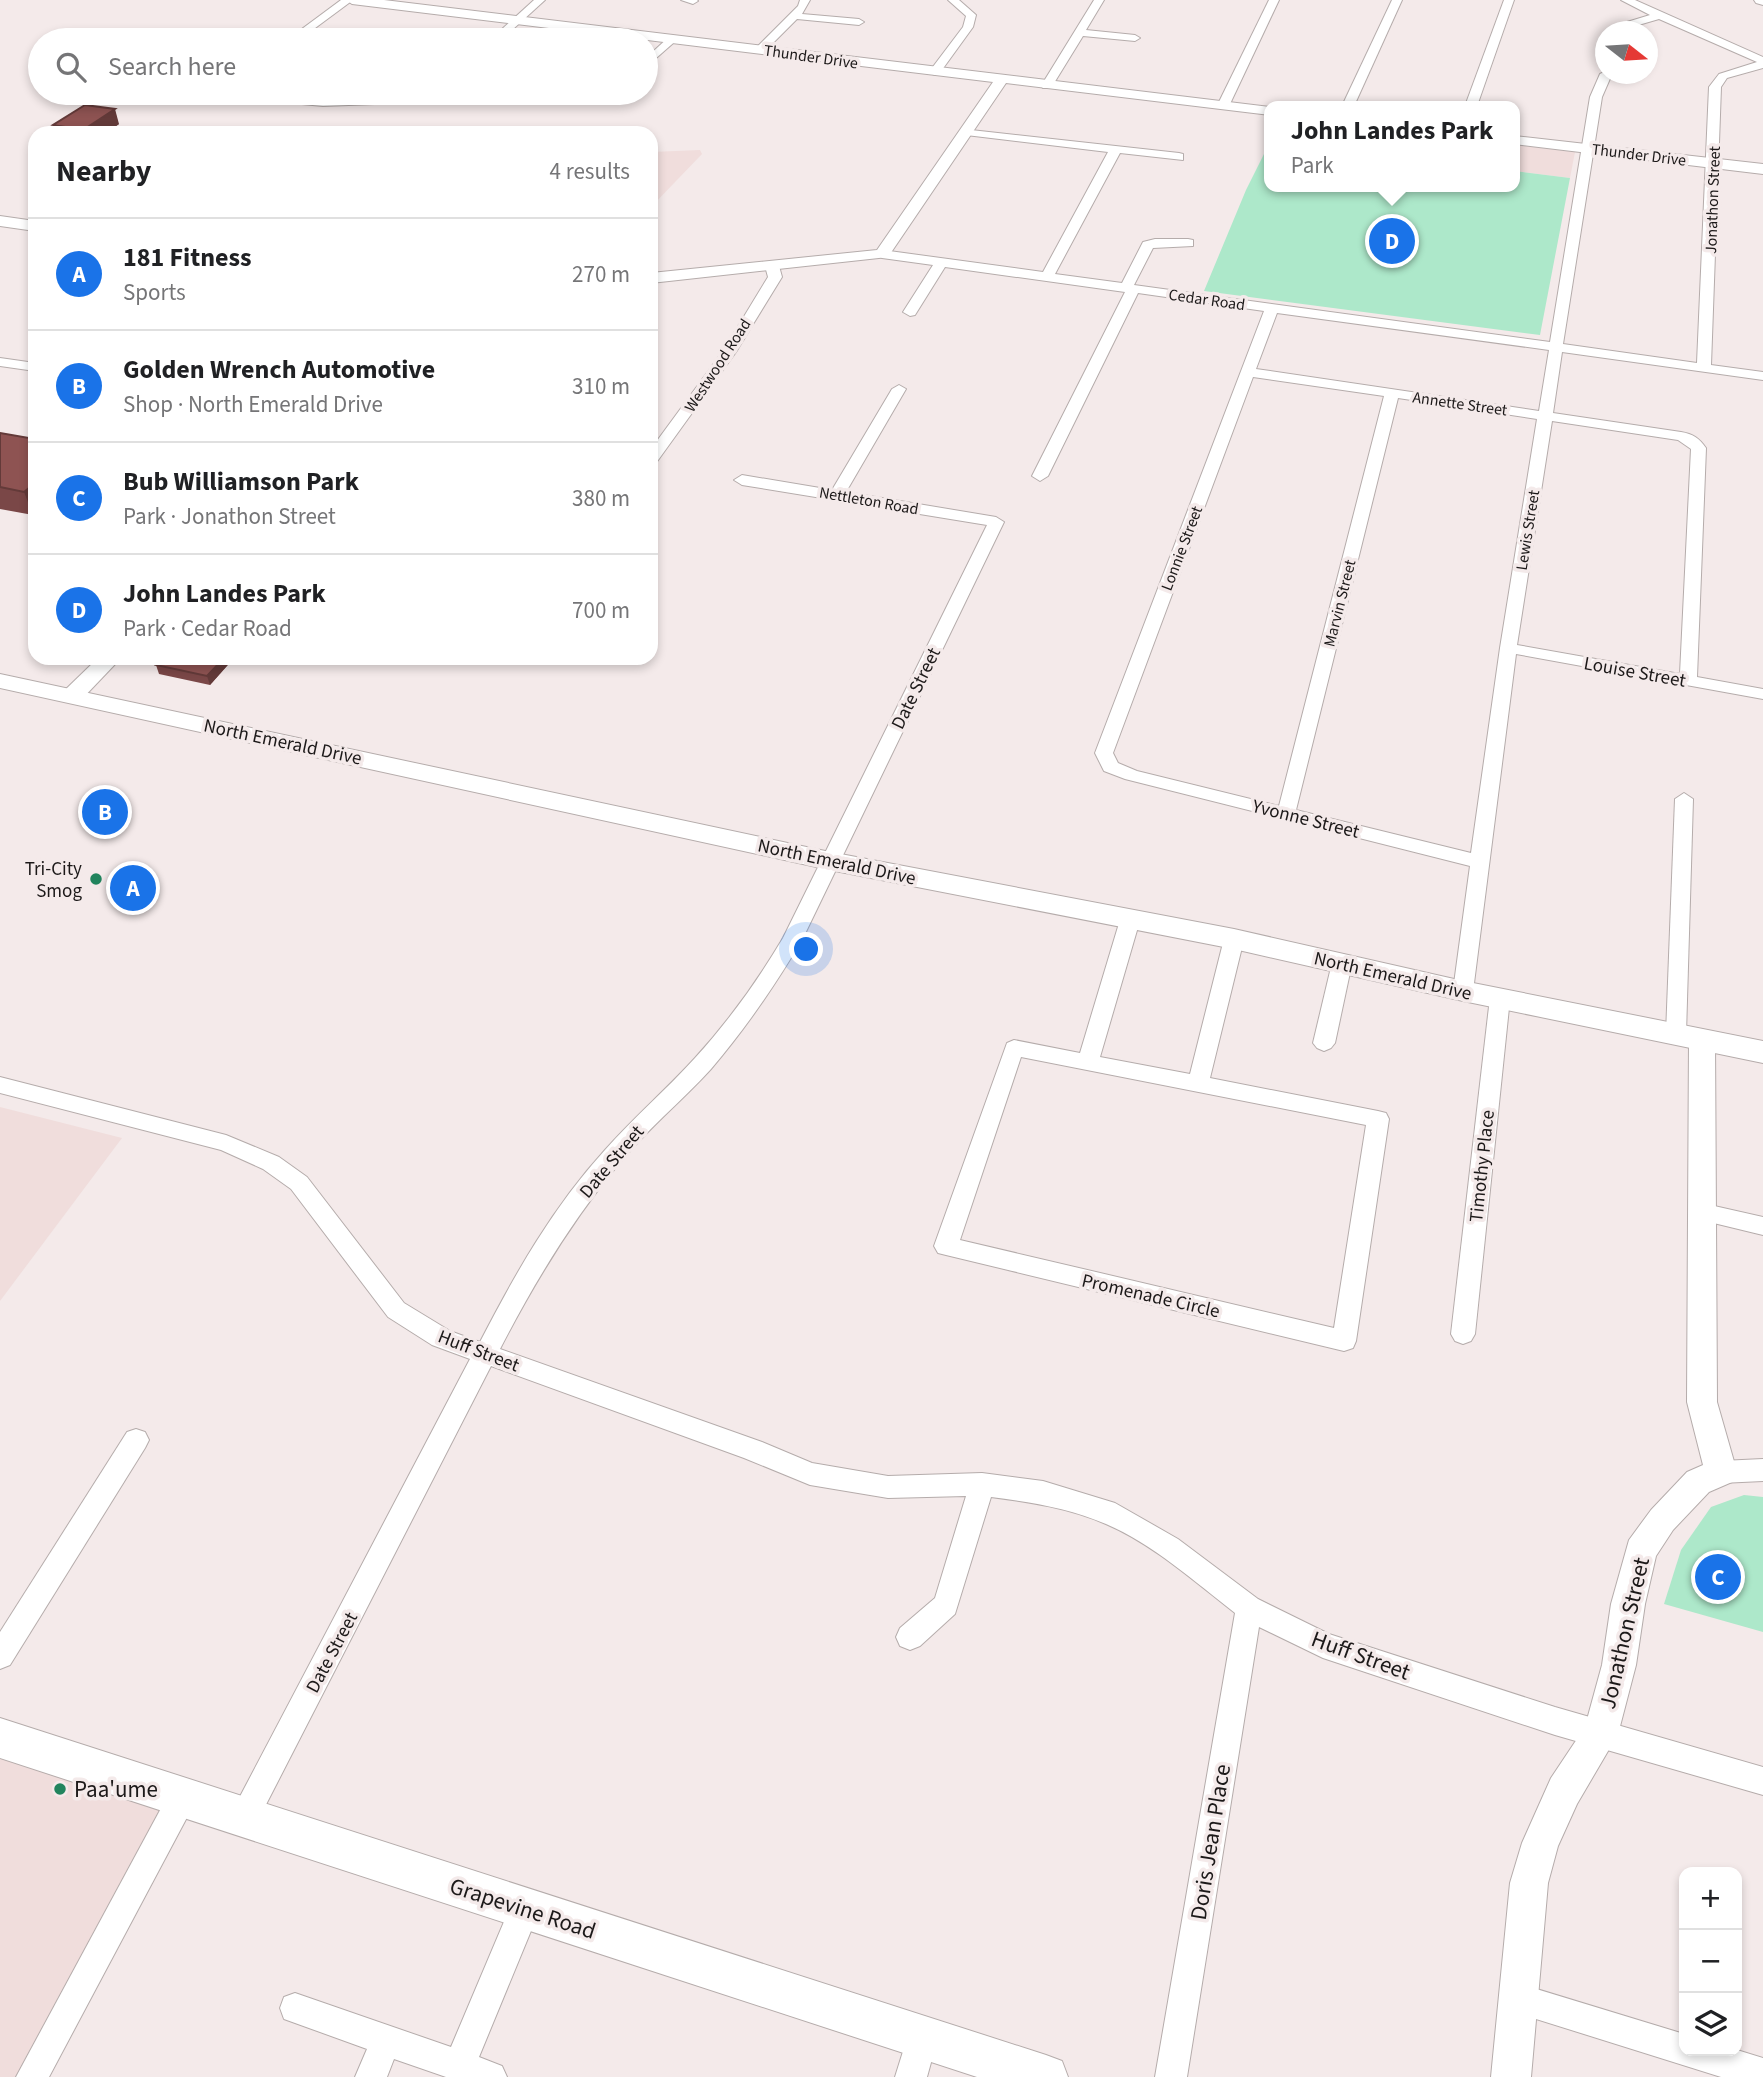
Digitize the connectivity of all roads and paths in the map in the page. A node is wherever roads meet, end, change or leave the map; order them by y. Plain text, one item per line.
1 (350, 0) edge
2 (540, 0) edge
3 (686, 0) edge
4 (805, 0) edge
5 (953, 0) edge
6 (1099, 0) edge
7 (1272, 0) edge
8 (1397, 0) edge
9 (1509, 0) edge
10 (1626, 0) edge
11 (693, 1) edge
12 (1660, 15) junction
13 (795, 16) junction
14 (518, 19) junction
15 (1641, 21) edge
16 (859, 22) dead end
17 (309, 28) edge
18 (508, 28) edge
19 (592, 28) edge
20 (1080, 32) junction
21 (658, 36) edge
22 (674, 38) junction
23 (1135, 38) dead end
24 (760, 50) junction
25 (658, 53) edge
26 (1763, 62) edge
27 (935, 72) junction
28 (1001, 80) junction
29 (1601, 84) edge
30 (1047, 86) junction
31 (1350, 101) edge
32 (1472, 101) edge
33 (1223, 106) junction
34 (1264, 110) edge
35 (966, 131) junction
36 (1520, 141) edge
37 (1589, 148) junction
38 (1116, 149) junction
39 (1180, 157) dead end
40 (1714, 163) junction
41 (1763, 169) edge
42 (0, 221) edge
43 (28, 225) edge
44 (1188, 243) dead end
45 (882, 254) junction
46 (941, 262) junction
47 (772, 266) junction
48 (658, 277) edge
49 (1047, 277) junction
50 (1129, 288) junction
51 (1272, 308) junction
52 (910, 312) dead end
53 (1556, 348) junction
54 (0, 362) edge
55 (28, 366) edge
56 (1704, 368) junction
57 (1248, 372) junction
58 (1763, 376) edge
59 (898, 389) dead end
60 (1392, 394) junction
61 (1546, 416) junction
62 (658, 450) edge
63 (1040, 476) dead end
64 (742, 480) dead end
65 (837, 495) junction
66 (996, 522) joint
67 (1507, 648) junction
68 (103, 665) edge
69 (0, 681) edge
70 (1688, 681) junction
71 (1763, 694) edge
72 (72, 696) junction
73 (1132, 775) joint
74 (1684, 800) dead end
75 (1286, 813) junction
76 (830, 861) junction
77 (1480, 862) junction
78 (1130, 920) junction
79 (1234, 939) junction
80 (1342, 963) junction
81 (1463, 991) junction
82 (1500, 998) junction
83 (1689, 1037) junction
84 (1324, 1043) dead end
85 (1763, 1052) edge
86 (1087, 1064) junction
87 (1198, 1084) junction
88 (0, 1085) edge
89 (1701, 1212) junction
90 (1763, 1226) edge
91 (1463, 1334) dead end
92 (486, 1354) junction
93 (136, 1440) dead end
94 (1763, 1470) edge
95 (1721, 1472) junction
96 (982, 1484) junction
97 (1249, 1608) junction
98 (910, 1637) dead end
99 (0, 1656) edge
100 (1600, 1734) junction
101 (0, 1738) edge
102 (1763, 1781) edge
103 (183, 1798) junction
104 (245, 1816) junction
105 (525, 1909) junction
106 (1517, 1998) junction
107 (295, 2008) dead end
108 (922, 2037) junction
109 (386, 2041) junction
110 (1679, 2048) edge
111 (1705, 2056) edge
112 (459, 2066) junction
113 (1763, 2074) edge
114 (32, 2077) edge
115 (370, 2077) edge
116 (491, 2077) edge
117 (911, 2077) edge
118 (1046, 2077) edge
119 (1171, 2077) edge
120 (1511, 2077) edge

1 - 14 street, Thunder Drive
1 - 17 street
2 - 14 street
3 - 11 street
4 - 13 street
5 - 27 street
6 - 20 street
7 - 33 street
8 - 31 street
9 - 32 street
10 - 12 street
12 - 15 street
12 - 26 street
13 - 16 street
13 - 24 street
14 - 18 street
14 - 19 street, Thunder Drive
20 - 23 street
20 - 30 street
21 - 22 street, Thunder Drive
22 - 24 street, Thunder Drive
22 - 25 street
24 - 27 street, Thunder Drive
26 - 40 street, Jonathon Street
27 - 28 street, Thunder Drive
28 - 30 street, Thunder Drive
28 - 35 street
29 - 37 street, Lewis Street
30 - 33 street, Thunder Drive
33 - 34 street, Thunder Drive
35 - 38 street
35 - 45 street
36 - 37 street, Thunder Drive
37 - 40 street, Thunder Drive
37 - 53 street, Lewis Street
38 - 39 street
38 - 49 street
40 - 41 street, Thunder Drive
40 - 56 street, Jonathon Street
42 - 43 street
44 - 50 street
45 - 46 street, Cedar Road
45 - 47 street, Cedar Road
46 - 49 street, Cedar Road
46 - 52 street
47 - 48 street, Cedar Road
47 - 62 street, Westwood Road
49 - 50 street, Cedar Road
50 - 51 street, Cedar Road
50 - 63 street
51 - 53 street, Cedar Road
51 - 57 street, Lonnie Street
53 - 56 street, Cedar Road
53 - 61 street, Lewis Street
54 - 55 street
56 - 58 street, Cedar Road
57 - 60 street, Annette Street
57 - 73 street, Lonnie Street
59 - 65 street
60 - 61 street, Annette Street
60 - 75 street, Marvin Street
61 - 67 street, Lewis Street
61 - 70 street, Annette Street
64 - 65 street, Nettleton Road
65 - 66 street, Nettleton Road
66 - 76 street, Date Street
67 - 70 street, Louise Street
67 - 77 street, Lewis Street
68 - 72 street
69 - 72 main road, North Emerald Drive
70 - 71 street, Louise Street
72 - 76 main road, North Emerald Drive
73 - 75 street, Yvonne Street
74 - 83 street
75 - 77 street, Yvonne Street
76 - 78 main road, North Emerald Drive
76 - 92 street, Date Street
77 - 81 street, Lewis Street
78 - 79 main road, North Emerald Drive
78 - 86 street
79 - 80 main road, North Emerald Drive
79 - 87 street
80 - 81 main road, North Emerald Drive
80 - 84 street
81 - 82 main road, North Emerald Drive
82 - 83 main road, North Emerald Drive
82 - 91 street, Timothy Place
83 - 85 main road, North Emerald Drive
83 - 89 street
86 - 87 street, Promenade Circle
86 - 87 street, Promenade Circle
88 - 92 street, Huff Street
89 - 90 street
89 - 95 street
92 - 96 street, Huff Street
92 - 104 street, Date Street
93 - 99 street
94 - 95 street
95 - 100 street, Jonathon Street
96 - 97 street, Huff Street
96 - 98 street
97 - 100 street, Huff Street
97 - 119 street, Doris Jean Place
100 - 102 street, Huff Street
100 - 106 street, Jonathon Street
101 - 103 main road, Grapevine Road
103 - 104 main road, Grapevine Road
103 - 114 street
104 - 105 main road, Grapevine Road
105 - 108 main road, Grapevine Road
105 - 112 street
106 - 110 street
106 - 120 street, Jonathon Street
107 - 109 street
108 - 117 street
108 - 118 main road, Grapevine Road
109 - 112 street
109 - 115 street
111 - 113 street
112 - 116 street

